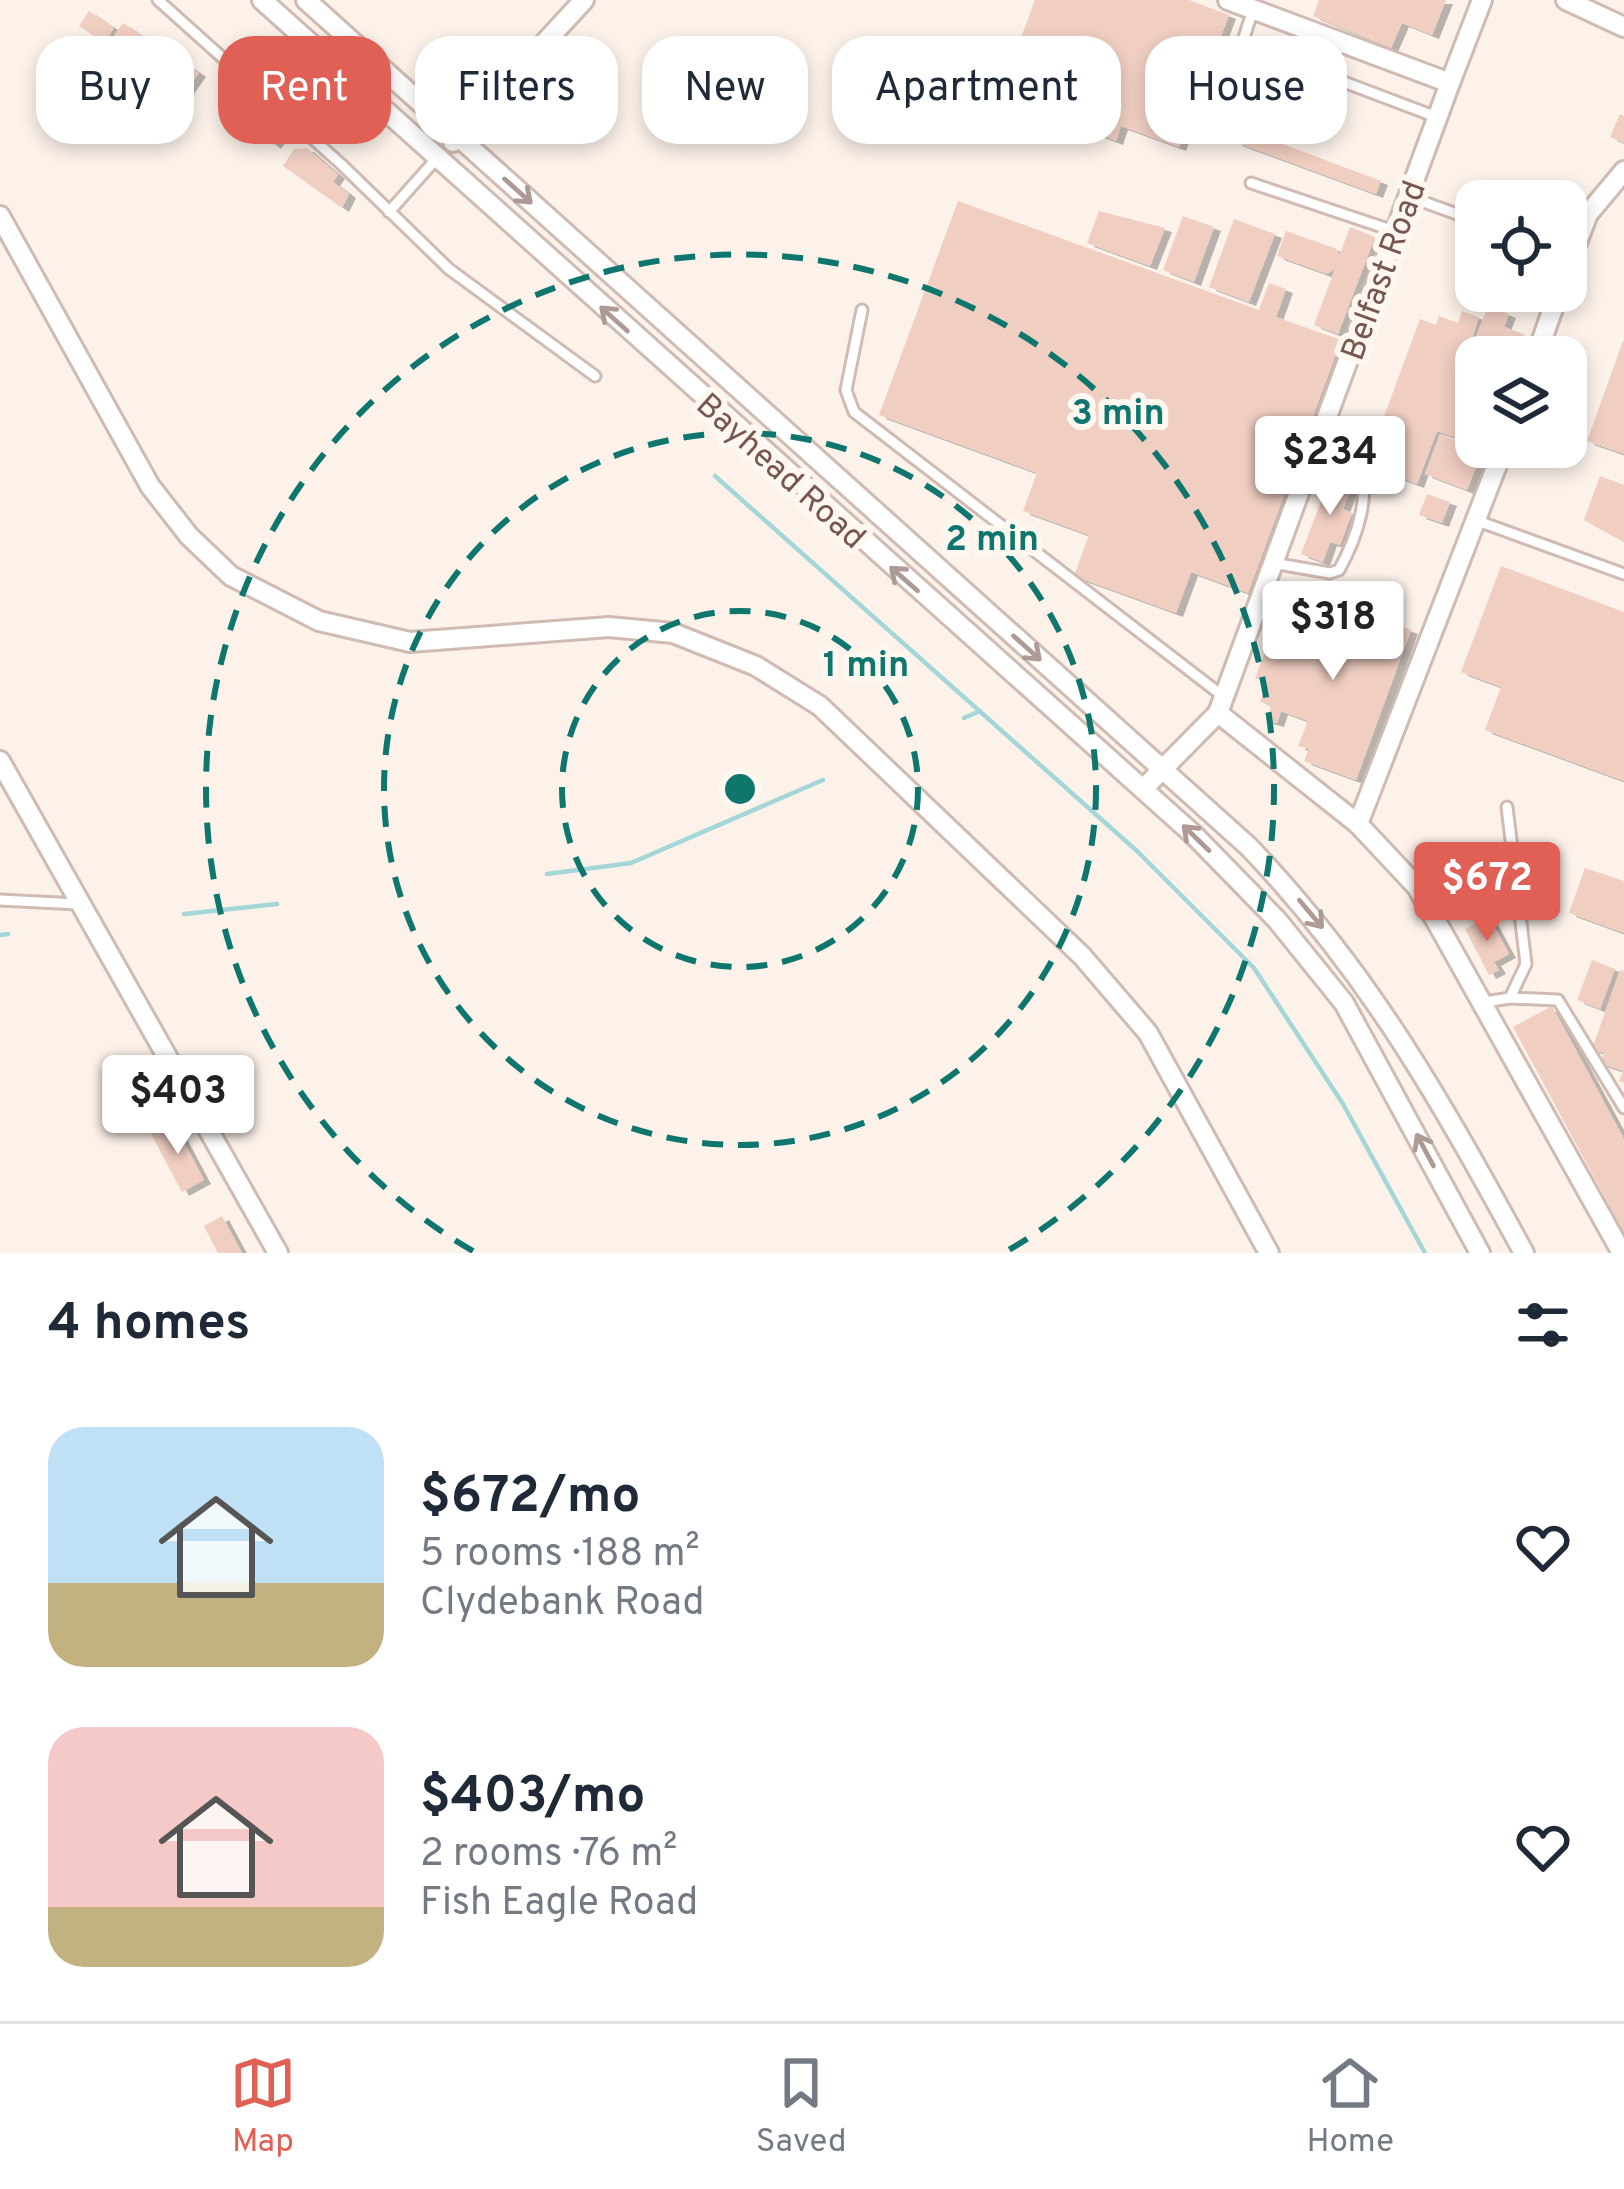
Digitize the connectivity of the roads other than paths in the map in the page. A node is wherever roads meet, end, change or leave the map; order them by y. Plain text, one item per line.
1 (158, 0) edge
2 (262, 0) edge
3 (306, 0) edge
4 (584, 0) edge
5 (1228, 0) edge
6 (1482, 0) edge
7 (1566, 0) edge
8 (1253, 10) junction
9 (1624, 27) edge
10 (551, 36) edge
11 (1244, 36) edge
12 (1347, 83) edge
13 (1450, 83) junction
14 (415, 98) edge
15 (1439, 118) junction
16 (450, 144) edge
17 (467, 144) edge
18 (437, 158) junction
19 (1624, 170) edge
20 (1251, 183) dead end
21 (1410, 197) junction
22 (389, 212) junction
23 (1455, 213) edge
24 (0, 216) edge
25 (1587, 217) edge
26 (1397, 232) junction
27 (862, 310) dead end
28 (595, 376) dead end
29 (1321, 436) junction
30 (1497, 468) edge
31 (1478, 521) junction
32 (1273, 563) junction
33 (1624, 574) edge
34 (1221, 705) junction
35 (0, 761) edge
36 (1162, 770) junction
37 (1143, 789) junction
38 (1508, 807) dead end
39 (1358, 824) junction
40 (0, 900) edge
41 (86, 905) junction
42 (1510, 998) junction
43 (1485, 1002) junction
44 (1624, 1108) edge
45 (278, 1253) edge
46 (1269, 1253) edge
47 (1480, 1253) edge
48 (1524, 1253) edge
49 (1622, 1253) edge

1 - 22 lane
2 - 18 street, Bayhead Road
3 - 14 street, Bayhead Road
4 - 10 street
5 - 8 street
6 - 13 street, Belfast Road
7 - 9 street
8 - 11 lane
8 - 13 street
12 - 15 lane
13 - 15 street, Belfast Road
15 - 21 street, Belfast Road
16 - 18 street
17 -> 36 street, Bayhead Road
18 - 22 lane
37 -> 18 street, Bayhead Road
19 - 25 street
20 - 26 lane
21 - 23 lane
21 - 26 street, Belfast Road
22 - 28 lane
24 - 46 street
26 - 29 street, Belfast Road
27 - 34 lane
29 - 32 street, Belfast Road
29 - 32 lane
30 - 31 street
31 - 33 lane
31 - 39 street
32 - 34 street, Belfast Road
34 - 36 street, Belfast Road
34 - 39 street
35 - 41 street
36 - 37 street, Belfast Road
36 -> 48 street, Bayhead Road
47 -> 37 street, Bayhead Road
38 - 42 lane
39 - 43 street
40 - 41 lane
41 - 45 street
42 - 43 lane
42 - 44 lane
43 - 49 street

